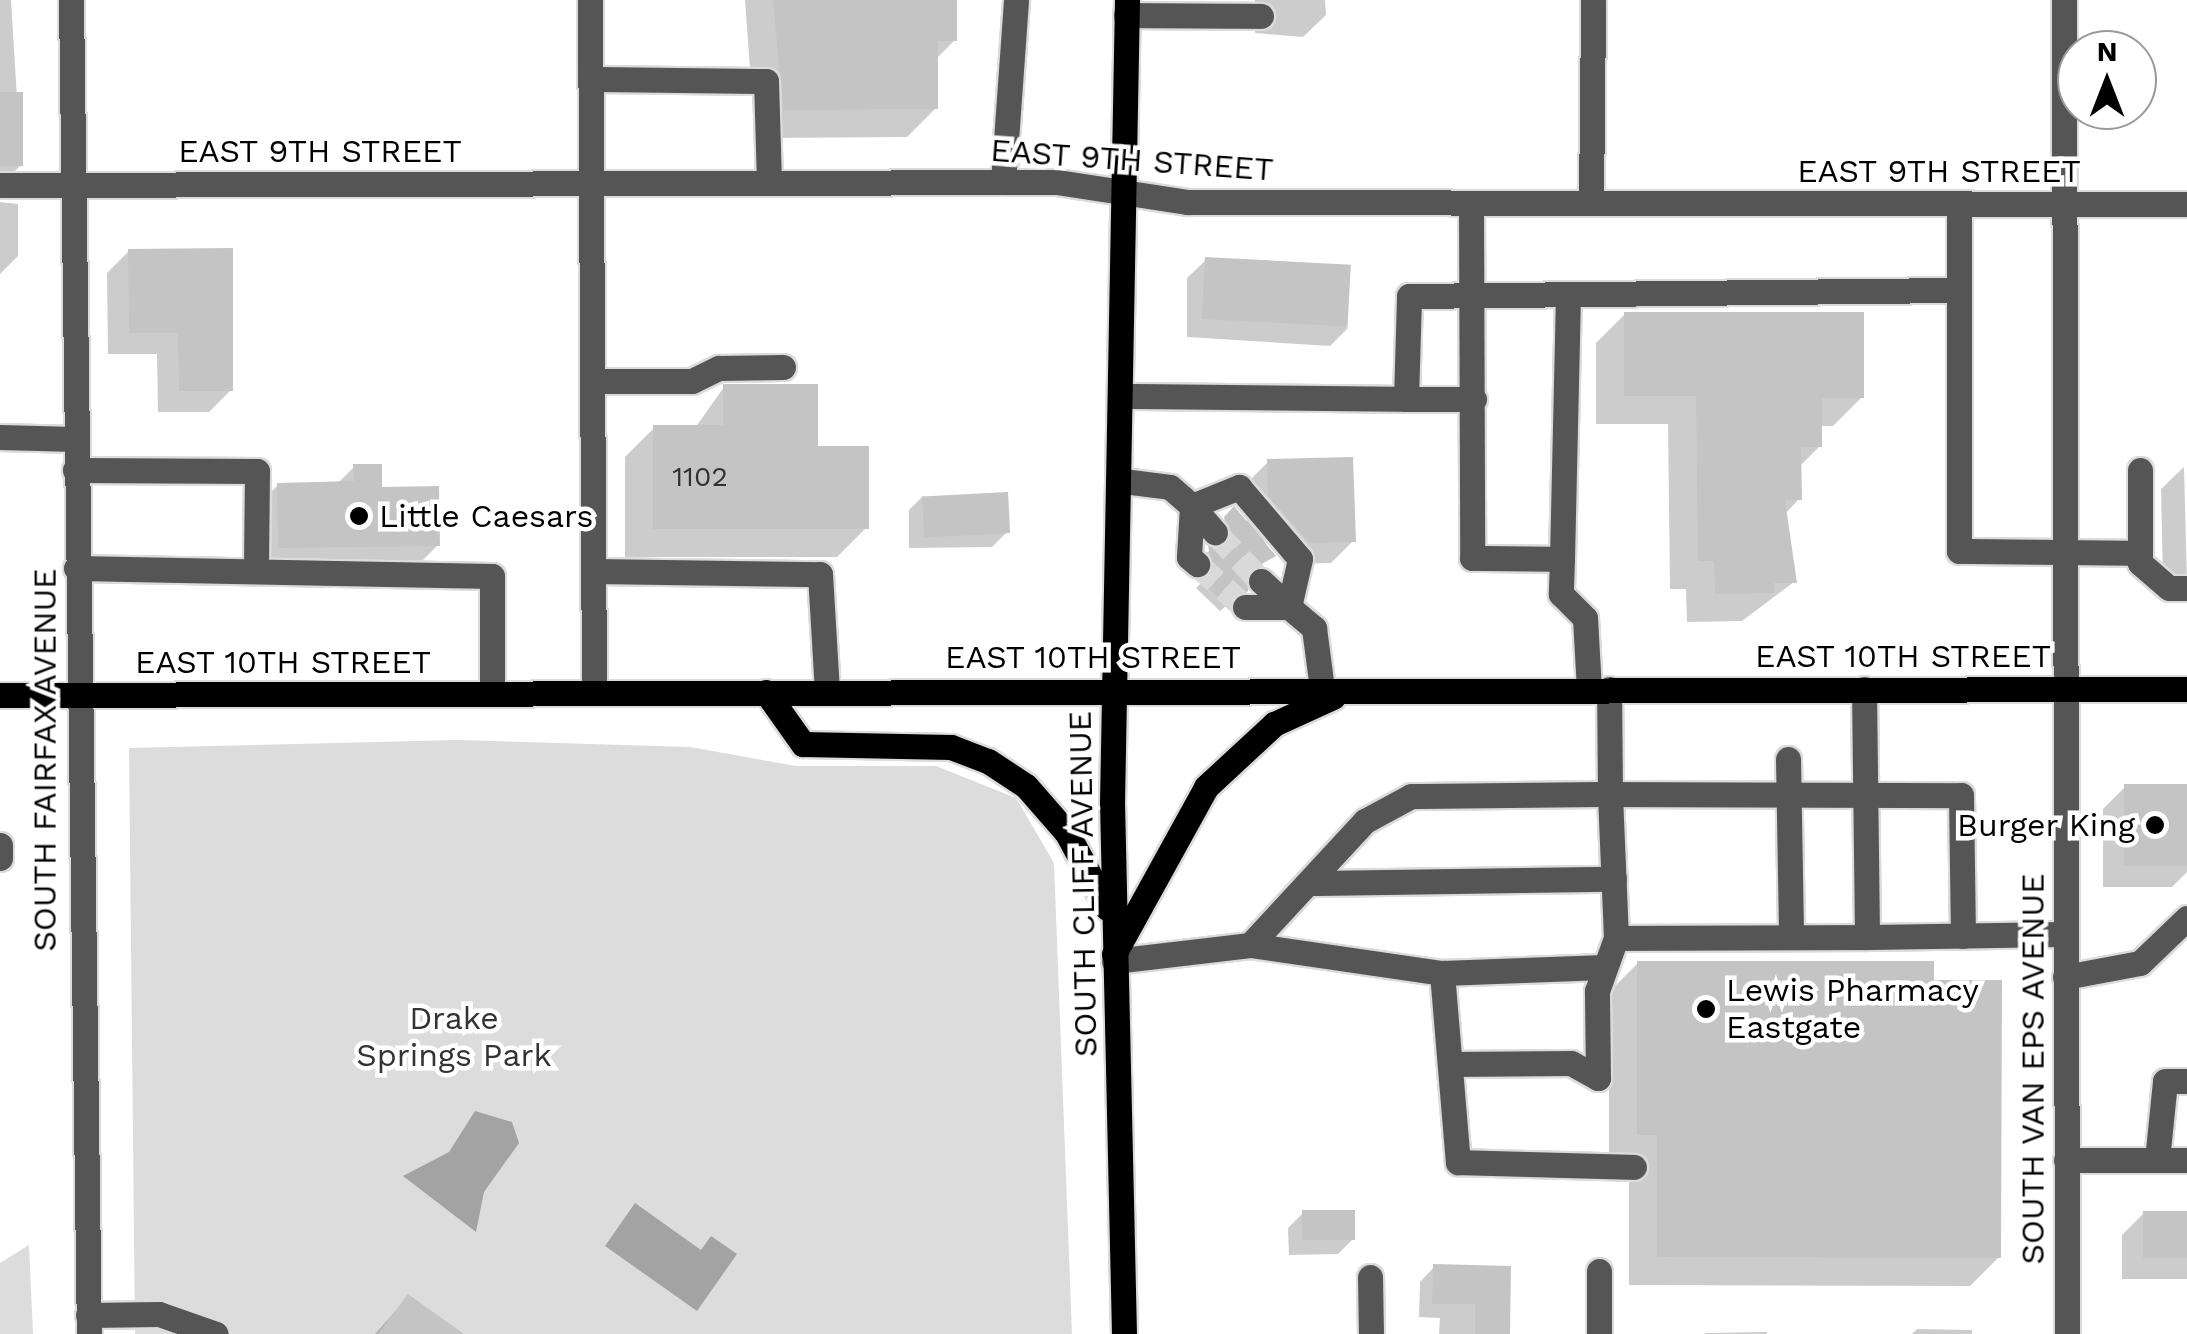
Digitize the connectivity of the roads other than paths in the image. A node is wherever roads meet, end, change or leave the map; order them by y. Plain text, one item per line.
1 (71, 0) edge
2 (590, 0) edge
3 (1016, 0) edge
4 (1594, 0) edge
5 (2064, 0) edge
6 (1126, 8) edge
7 (1261, 16) dead end
8 (590, 79) junction
9 (589, 182) junction
10 (769, 182) junction
11 (1003, 182) junction
12 (0, 185) edge
13 (73, 185) junction
14 (1126, 194) junction
15 (1471, 203) junction
16 (1591, 203) junction
17 (1958, 204) junction
18 (2064, 204) junction
19 (2187, 204) edge
20 (1958, 290) junction
21 (1568, 295) junction
22 (1475, 296) junction
23 (782, 367) dead end
24 (592, 382) junction
25 (1125, 396) junction
26 (1406, 398) junction
27 (1474, 398) junction
28 (0, 438) edge
29 (75, 439) junction
30 (76, 470) junction
31 (2140, 470) dead end
32 (1123, 482) junction
33 (1192, 506) junction
34 (1215, 532) tunnel mouth
35 (2064, 553) junction
36 (2140, 553) junction
37 (1562, 559) junction
38 (1197, 564) tunnel mouth
39 (76, 568) junction
40 (256, 571) junction
41 (594, 571) junction
42 (1261, 581) tunnel mouth
43 (2187, 588) edge
44 (1245, 608) tunnel mouth
45 (1289, 608) junction
46 (1113, 689) junction
47 (1322, 689) junction
48 (1354, 689) junction
49 (1599, 689) junction
50 (1864, 689) junction
51 (2064, 689) junction
52 (2187, 689) edge
53 (827, 691) junction
54 (766, 692) junction
55 (594, 693) junction
56 (492, 694) junction
57 (0, 695) edge
58 (77, 695) junction
59 (1788, 759) dead end
60 (1610, 794) junction
61 (1788, 795) junction
62 (1864, 796) junction
63 (0, 845) edge
64 (0, 858) edge
65 (1614, 879) junction
66 (1312, 883) junction
67 (2187, 918) edge
68 (1113, 922) junction
69 (2065, 934) junction
70 (1963, 936) junction
71 (1790, 937) junction
72 (1867, 937) junction
73 (1616, 938) junction
74 (1250, 945) junction
75 (1114, 957) junction
76 (1604, 967) junction
77 (1442, 973) junction
78 (2065, 978) junction
79 (1450, 1064) junction
80 (2187, 1080) edge
81 (2066, 1160) junction
82 (2156, 1160) junction
83 (2187, 1160) edge
84 (1634, 1166) dead end
85 (1600, 1271) dead end
86 (1370, 1278) dead end
87 (89, 1325) edge
88 (216, 1334) edge
89 (1124, 1334) edge
90 (1370, 1334) edge
91 (1599, 1334) edge
92 (2067, 1334) edge

1 - 13 street, SOUTH FAIRFAX AVENUE
2 - 8 street
3 - 11 street
4 - 16 street
5 - 18 street, SOUTH VAN EPS AVENUE
6 - 7 street
6 - 14 main road, SOUTH CLIFF AVENUE
8 - 9 street
8 - 10 street
9 - 10 street, EAST 9TH STREET
9 - 13 street, EAST 9TH STREET
9 - 24 street
10 - 11 street, EAST 9TH STREET
11 - 14 street, EAST 9TH STREET
12 - 13 street, EAST 9TH STREET
13 - 29 street, SOUTH FAIRFAX AVENUE
14 - 15 street, EAST 9TH STREET
14 - 25 main road, SOUTH CLIFF AVENUE
15 - 16 street, EAST 9TH STREET
15 - 22 street
16 - 17 street, EAST 9TH STREET
17 - 18 street, EAST 9TH STREET
17 - 20 street
18 - 19 street, EAST 9TH STREET
18 - 35 street, SOUTH VAN EPS AVENUE
20 - 21 street
20 - 35 street
21 - 22 street
21 - 37 street
22 - 26 street
22 - 27 street
23 - 24 street
24 - 41 street
25 - 26 street
25 - 32 main road, SOUTH CLIFF AVENUE
26 - 27 street
27 - 37 street
28 - 29 street
29 - 30 street, SOUTH FAIRFAX AVENUE
30 - 39 street, SOUTH FAIRFAX AVENUE
30 - 40 street
31 - 36 street
32 - 33 street
32 - 46 main road, SOUTH CLIFF AVENUE
33 - 34 street
33 - 38 street
33 - 45 street
35 - 36 street
35 - 51 street, SOUTH VAN EPS AVENUE
36 - 43 street
37 - 49 street
39 - 40 street
39 - 58 street, SOUTH FAIRFAX AVENUE
40 - 56 street
41 - 53 street
41 - 55 street
42 - 45 street
44 - 45 street
45 - 47 street
46 - 47 main road, EAST 10TH STREET
46 - 53 main road, EAST 10TH STREET
46 - 68 main road, SOUTH CLIFF AVENUE
47 - 48 main road, EAST 10TH STREET
48 - 49 main road, EAST 10TH STREET
48 - 75 main road
49 - 50 main road, EAST 10TH STREET
49 - 60 street
50 - 51 main road, EAST 10TH STREET
50 - 62 street
51 - 52 main road, EAST 10TH STREET
51 - 69 street, SOUTH VAN EPS AVENUE
53 - 54 main road, EAST 10TH STREET
54 - 55 main road, EAST 10TH STREET
54 - 68 main road
55 - 56 main road, EAST 10TH STREET
56 - 58 main road, EAST 10TH STREET
57 - 58 main road, EAST 10TH STREET
58 - 87 street, SOUTH FAIRFAX AVENUE
59 - 61 street
60 - 61 street
60 - 65 street
60 - 66 street
61 - 62 street
61 - 71 street
62 - 70 street
62 - 72 street
63 - 64 street
65 - 66 street
65 - 73 street
66 - 74 street
67 - 78 street
68 - 75 main road, SOUTH CLIFF AVENUE
69 - 70 street
69 - 78 street, SOUTH VAN EPS AVENUE
70 - 72 street
71 - 72 street
71 - 73 street
73 - 76 street
74 - 75 street
74 - 77 street
75 - 89 main road, SOUTH CLIFF AVENUE
76 - 77 street
76 - 79 street
77 - 79 street
78 - 81 street, SOUTH VAN EPS AVENUE
79 - 84 street
80 - 82 street
81 - 82 street
81 - 92 street, SOUTH VAN EPS AVENUE
82 - 83 street
85 - 91 street
86 - 90 street
87 - 88 street

